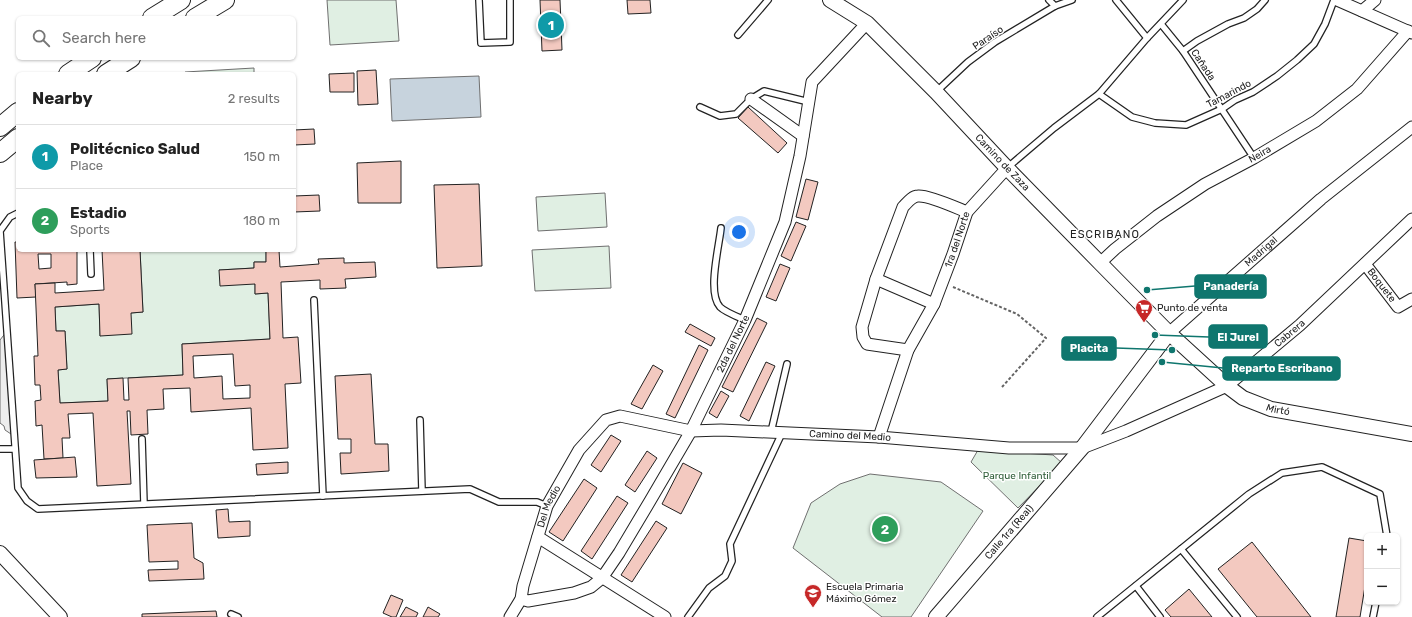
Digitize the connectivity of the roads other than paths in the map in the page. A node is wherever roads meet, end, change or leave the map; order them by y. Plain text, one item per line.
1 (181, 0) edge
2 (225, 0) edge
3 (479, 0) edge
4 (510, 0) edge
5 (768, 0) edge
6 (830, 0) edge
7 (1049, 0) edge
8 (1072, 0) edge
9 (1116, 0) edge
10 (1183, 0) edge
11 (1265, 0) edge
12 (1335, 0) edge
13 (1375, 0) edge
14 (1055, 6) junction
15 (1362, 11) junction
16 (155, 16) edge
17 (198, 16) edge
18 (867, 23) junction
19 (1161, 24) junction
20 (1410, 32) edge
21 (738, 35) dead end
22 (1147, 38) junction
23 (1183, 51) junction
24 (89, 60) edge
25 (128, 60) edge
26 (71, 72) edge
27 (109, 72) edge
28 (936, 92) junction
29 (1099, 94) junction
30 (751, 99) junction
31 (809, 102) junction
32 (700, 107) dead end
33 (1222, 109) junction
34 (16, 114) edge
35 (0, 127) edge
36 (1412, 127) edge
37 (803, 136) junction
38 (16, 140) edge
39 (0, 153) edge
40 (1254, 158) junction
41 (1007, 168) junction
42 (967, 212) junction
43 (16, 214) edge
44 (1412, 219) edge
45 (721, 228) dead end
46 (90, 252) edge
47 (1100, 263) junction
48 (1365, 264) junction
49 (91, 274) dead end
50 (876, 279) junction
51 (1412, 299) edge
52 (314, 300) dead end
53 (934, 304) junction
54 (745, 320) junction
55 (1169, 333) junction
56 (908, 350) junction
57 (787, 364) dead end
58 (1227, 386) junction
59 (620, 416) joint
60 (420, 420) dead end
61 (691, 431) junction
62 (776, 433) junction
63 (1412, 434) edge
64 (878, 437) junction
65 (142, 440) dead end
66 (1082, 448) junction
67 (15, 449) junction
68 (0, 450) edge
69 (422, 491) junction
70 (323, 496) junction
71 (144, 504) junction
72 (548, 506) junction
73 (1387, 533) edge
74 (538, 537) junction
75 (1181, 549) junction
76 (0, 553) edge
77 (602, 578) junction
78 (1136, 586) junction
79 (521, 599) junction
80 (1375, 605) edge
81 (231, 614) dead end
82 (60, 617) edge
83 (238, 617) edge
84 (510, 617) edge
85 (665, 617) edge
86 (688, 617) edge
87 (936, 617) edge
88 (1097, 617) edge
89 (1160, 617) edge
90 (1237, 617) edge
91 (1373, 617) edge

1 - 16 highway
2 - 17 highway
3 - 4 lane
5 - 21 lane
6 - 18 street, Camino de Zaza
7 - 14 lane
8 - 14 lane, Paraíso
9 - 22 lane
10 - 19 lane, 1ra del Norte
11 - 23 lane
12 - 15 street
12 - 33 lane, Tamarindo
13 - 15 street
14 - 28 lane, Paraíso
15 - 20 street
18 - 28 street, Camino de Zaza
18 - 31 street, 2da del Norte
19 - 22 lane, 1ra del Norte
19 - 23 lane, Cañada
20 - 40 street, Neira
22 - 29 lane, 1ra del Norte
23 - 33 lane, Cañada
24 - 26 highway
25 - 27 highway
28 - 41 street, Camino de Zaza
29 - 33 lane, Tamarindo
29 - 41 lane, 1ra del Norte
30 - 31 lane
30 - 32 lane
30 - 37 street
31 - 37 street, 2da del Norte
33 - 40 lane, Cañada
34 - 35 highway
36 - 55 street, Madrigal
37 - 54 street, 2da del Norte
38 - 39 highway
40 - 47 street, Neira
41 - 42 street, 1ra del Norte
41 - 47 street, Camino de Zaza
42 - 50 street
42 - 53 street, 1ra del Norte
43 - 67 lane
44 - 48 street, Cabrera
45 - 54 lane
46 - 49 lane
47 - 55 street, Camino de Zaza
48 - 51 street, Boquete
48 - 58 street, Cabrera
50 - 53 street
50 - 56 street
52 - 70 lane
53 - 56 street, 1ra del Norte
54 - 61 street, 2da del Norte
55 - 58 street, Mirtó
55 - 66 street, Madrigal
56 - 64 street, 1ra del Norte
57 - 62 lane
58 - 63 street, Mirtó
58 - 66 street, Cabrera
59 - 61 street, Camino del Medio
59 - 72 street, Del Medio
60 - 69 lane
61 - 62 street, Camino del Medio
61 - 77 street, 2da del Norte
62 - 64 street, Camino del Medio
62 - 86 lane
64 - 66 street, Camino del Medio
65 - 71 lane
66 - 87 street, Calle 1ra (Real)
67 - 68 lane
67 - 71 lane
69 - 70 lane
69 - 72 lane
70 - 71 lane
72 - 74 street, Del Medio
73 - 75 lane
74 - 77 street
74 - 79 street, Del Medio
75 - 78 lane
75 - 90 lane
76 - 82 street
77 - 79 street, 2da del Norte
77 - 85 street
78 - 88 lane
78 - 89 lane
79 - 84 street, Del Medio
80 - 91 lane
81 - 83 lane

